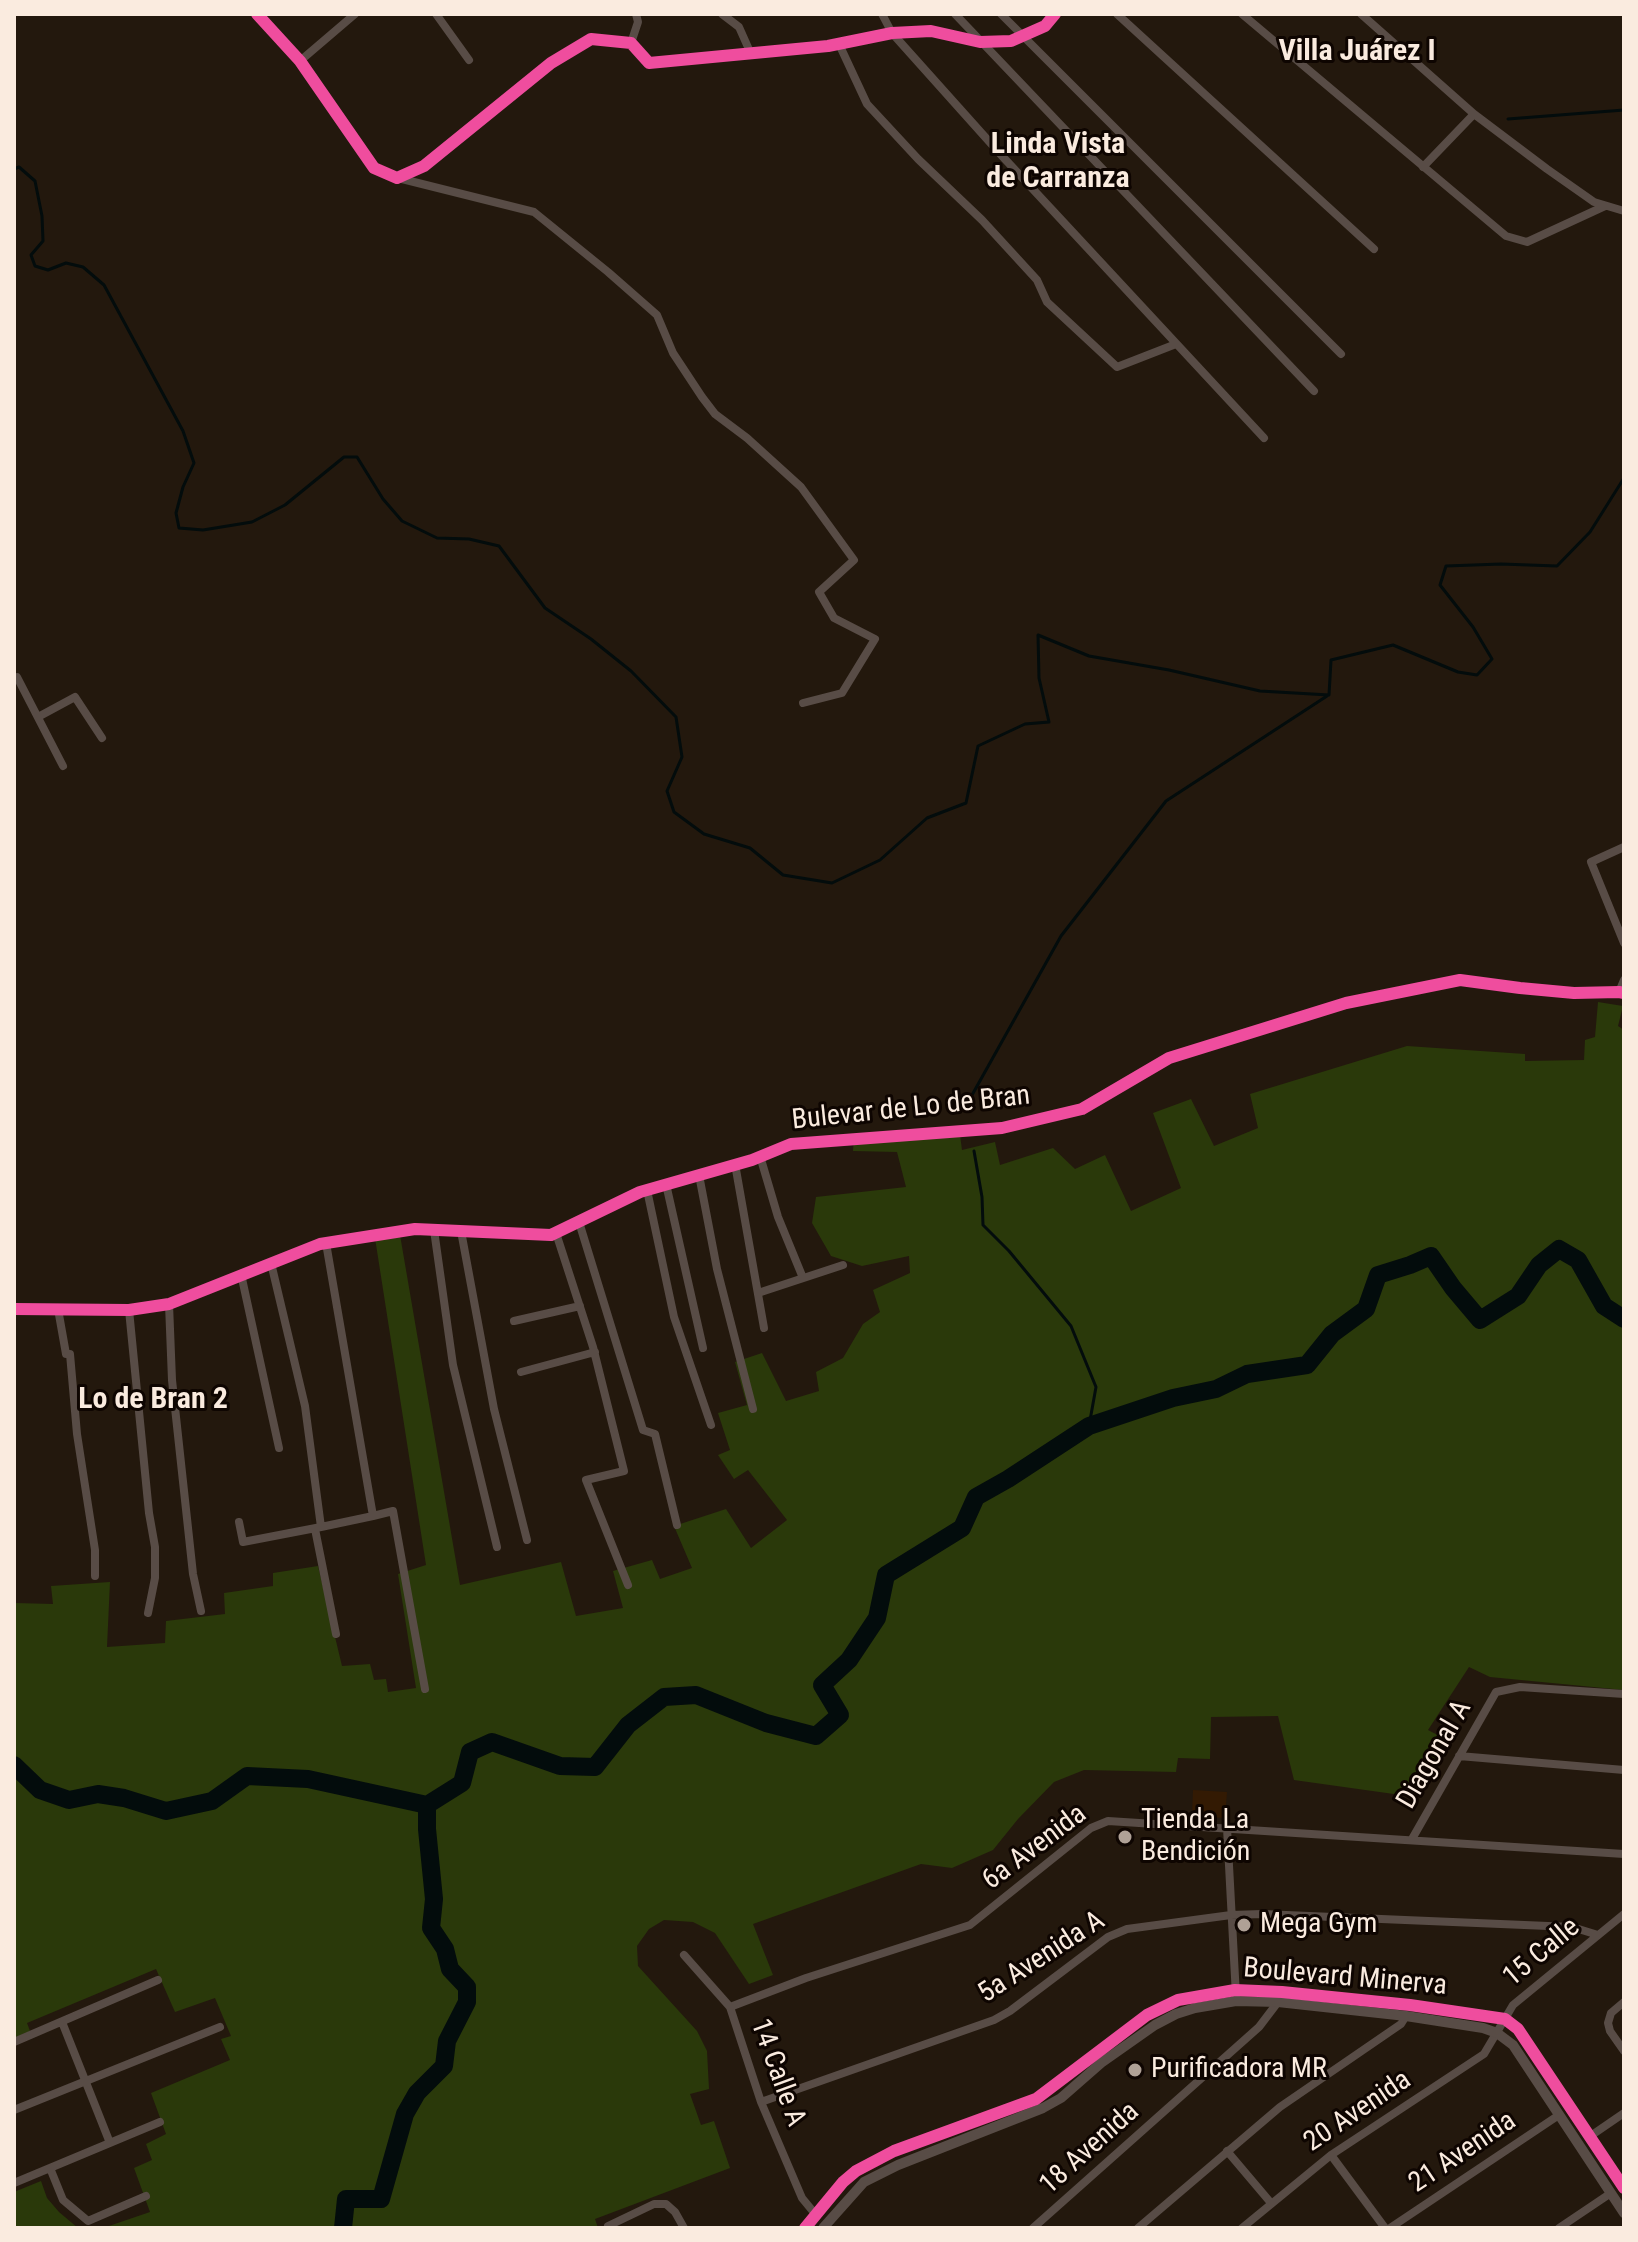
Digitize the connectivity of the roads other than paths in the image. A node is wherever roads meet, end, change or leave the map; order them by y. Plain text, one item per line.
1 (257, 14) edge
2 (436, 14) edge
3 (636, 14) edge
4 (722, 14) edge
5 (882, 14) edge
6 (955, 14) edge
7 (1001, 14) edge
8 (1055, 14) edge
9 (1117, 14) edge
10 (1242, 14) edge
11 (1361, 14) edge
12 (352, 15) edge
13 (892, 33) junction
14 (1022, 36) junction
15 (980, 42) junction
16 (631, 43) junction
17 (839, 44) junction
18 (751, 54) junction
19 (469, 60) dead end
20 (300, 61) junction
21 (1474, 114) junction
22 (1423, 167) junction
23 (397, 178) junction
24 (1605, 206) junction
25 (1624, 211) edge
26 (1374, 249) dead end
27 (1176, 344) junction
28 (1341, 354) dead end
29 (1314, 391) dead end
30 (1264, 438) dead end
31 (14, 678) edge
32 (803, 703) dead end
33 (38, 717) junction
34 (102, 738) dead end
35 (63, 766) dead end
36 (1624, 847) edge
37 (1624, 943) edge
38 (1624, 980) edge
39 (1622, 992) edge
40 (760, 1156) junction
41 (735, 1164) junction
42 (699, 1175) junction
43 (666, 1184) junction
44 (647, 1190) junction
45 (579, 1222) junction
46 (434, 1230) junction
47 (461, 1231) junction
48 (556, 1233) junction
49 (326, 1243) junction
50 (271, 1263) junction
51 (843, 1265) dead end
52 (241, 1274) junction
53 (803, 1278) junction
54 (758, 1293) junction
55 (169, 1304) junction
56 (580, 1306) junction
57 (14, 1309) edge
58 (58, 1309) junction
59 (129, 1310) junction
60 (514, 1321) dead end
61 (764, 1328) dead end
62 (703, 1348) dead end
63 (595, 1352) junction
64 (521, 1372) dead end
65 (753, 1409) dead end
66 (711, 1425) dead end
67 (279, 1448) dead end
68 (373, 1516) junction
69 (239, 1522) dead end
70 (677, 1525) dead end
71 (318, 1528) junction
72 (527, 1540) dead end
73 (497, 1547) dead end
74 (95, 1576) dead end
75 (628, 1585) dead end
76 (201, 1611) dead end
77 (148, 1613) dead end
78 (336, 1634) dead end
79 (425, 1689) dead end
80 (1624, 1694) edge
81 (1459, 1756) junction
82 (1624, 1770) edge
83 (1227, 1828) junction
84 (1412, 1839) junction
85 (1624, 1854) edge
86 (1624, 1914) edge
87 (1231, 1915) junction
88 (1598, 1935) junction
89 (684, 1955) dead end
90 (158, 1980) dead end
91 (1236, 1995) junction
92 (1278, 2002) junction
93 (1624, 2002) edge
94 (730, 2007) junction
95 (1406, 2016) junction
96 (1505, 2019) junction
97 (62, 2022) junction
98 (220, 2027) dead end
99 (1497, 2033) junction
100 (14, 2042) edge
101 (1624, 2051) edge
102 (86, 2082) junction
103 (761, 2102) junction
104 (14, 2110) edge
105 (1624, 2113) edge
106 (1559, 2115) junction
107 (160, 2122) dead end
108 (1589, 2137) junction
109 (110, 2143) junction
110 (1227, 2151) junction
111 (1331, 2155) junction
112 (50, 2168) junction
113 (14, 2183) edge
114 (1624, 2188) edge
115 (1611, 2193) junction
116 (146, 2196) dead end
117 (1271, 2203) junction
118 (1624, 2213) edge
119 (816, 2215) junction
120 (608, 2226) edge
121 (684, 2228) edge
122 (805, 2228) edge
123 (823, 2228) edge
124 (1033, 2228) edge
125 (1138, 2228) edge
126 (1242, 2228) edge
127 (1388, 2228) edge
128 (1559, 2228) edge

1 - 20 street
2 - 19 street
3 - 16 street
4 - 18 street
5 - 13 street
6 - 15 street
7 - 14 street
8 - 14 street
9 - 26 street
10 - 22 street
11 - 21 street
12 - 20 street
13 - 15 street
13 - 17 street
13 - 27 street
14 - 15 street
14 - 28 street
15 - 29 street
16 - 18 street
16 - 23 street
17 - 18 street
17 - 27 street
20 - 23 street
21 - 22 street
21 - 24 street
22 - 24 street
23 - 32 street
24 - 25 street
27 - 30 street
31 - 33 street
33 - 34 street
33 - 35 street
36 - 37 street
38 - 39 street
39 - 40 street, Bulevar de Lo de Bran
40 - 41 street, Bulevar de Lo de Bran
40 - 53 street
41 - 42 street, Bulevar de Lo de Bran
41 - 54 street
42 - 43 street, Bulevar de Lo de Bran
42 - 65 street
43 - 44 street, Bulevar de Lo de Bran
43 - 62 street
44 - 45 street, Bulevar de Lo de Bran
44 - 66 street
45 - 48 street, Bulevar de Lo de Bran
45 - 70 street
46 - 47 street, Bulevar de Lo de Bran
46 - 49 street, Bulevar de Lo de Bran
46 - 73 street
47 - 48 street, Bulevar de Lo de Bran
47 - 72 street
48 - 56 street
49 - 50 street, Bulevar de Lo de Bran
49 - 68 street
50 - 52 street, Bulevar de Lo de Bran
50 - 71 street
51 - 53 street
52 - 55 street, Bulevar de Lo de Bran
52 - 67 street
53 - 54 street
54 - 61 street
55 - 59 street, Bulevar de Lo de Bran
55 - 76 street
56 - 60 street
56 - 63 street
57 - 58 street, Bulevar de Lo de Bran
58 - 59 street, Bulevar de Lo de Bran
58 - 74 street
59 - 77 street
63 - 64 street
63 - 75 street
68 - 71 street
68 - 79 street
69 - 71 street
71 - 78 street
80 - 81 street, Diagonal A
81 - 82 street
81 - 84 street, Diagonal A
83 - 84 street, 6a Avenida
83 - 87 street
83 - 94 street, 6a Avenida
84 - 85 street, 6a Avenida
86 - 88 street, 15 Calle
87 - 88 street, 5a Avenida A
87 - 91 street
87 - 103 street, 5a Avenida A
88 - 96 street, 15 Calle
89 - 94 street, 14 Calle A
90 - 97 street
91 - 92 street, Boulevard Minerva
91 - 96 street, Boulevard Minerva
91 - 119 street, Boulevard Minerva
91 - 123 street, Boulevard Minerva
92 - 95 street, Boulevard Minerva
92 - 124 street, 18 Avenida
93 - 101 street
94 - 103 street, 14 Calle A
95 - 99 street, Boulevard Minerva
95 - 110 street
96 - 99 street, 15 Calle
96 - 108 street
97 - 100 street
97 - 102 street
98 - 102 street
99 - 106 street
99 - 111 street, 20 Avenida
102 - 104 street
102 - 109 street
103 - 119 street, 14 Calle A
105 - 108 street
106 - 115 street
106 - 127 street, 21 Avenida
107 - 109 street
108 - 114 street
109 - 112 street
110 - 117 street
110 - 125 street
111 - 117 street, 20 Avenida
111 - 127 street
112 - 113 street
112 - 116 street
115 - 118 street
115 - 128 street
117 - 126 street, 20 Avenida
119 - 122 street, Boulevard Minerva
120 - 121 street

